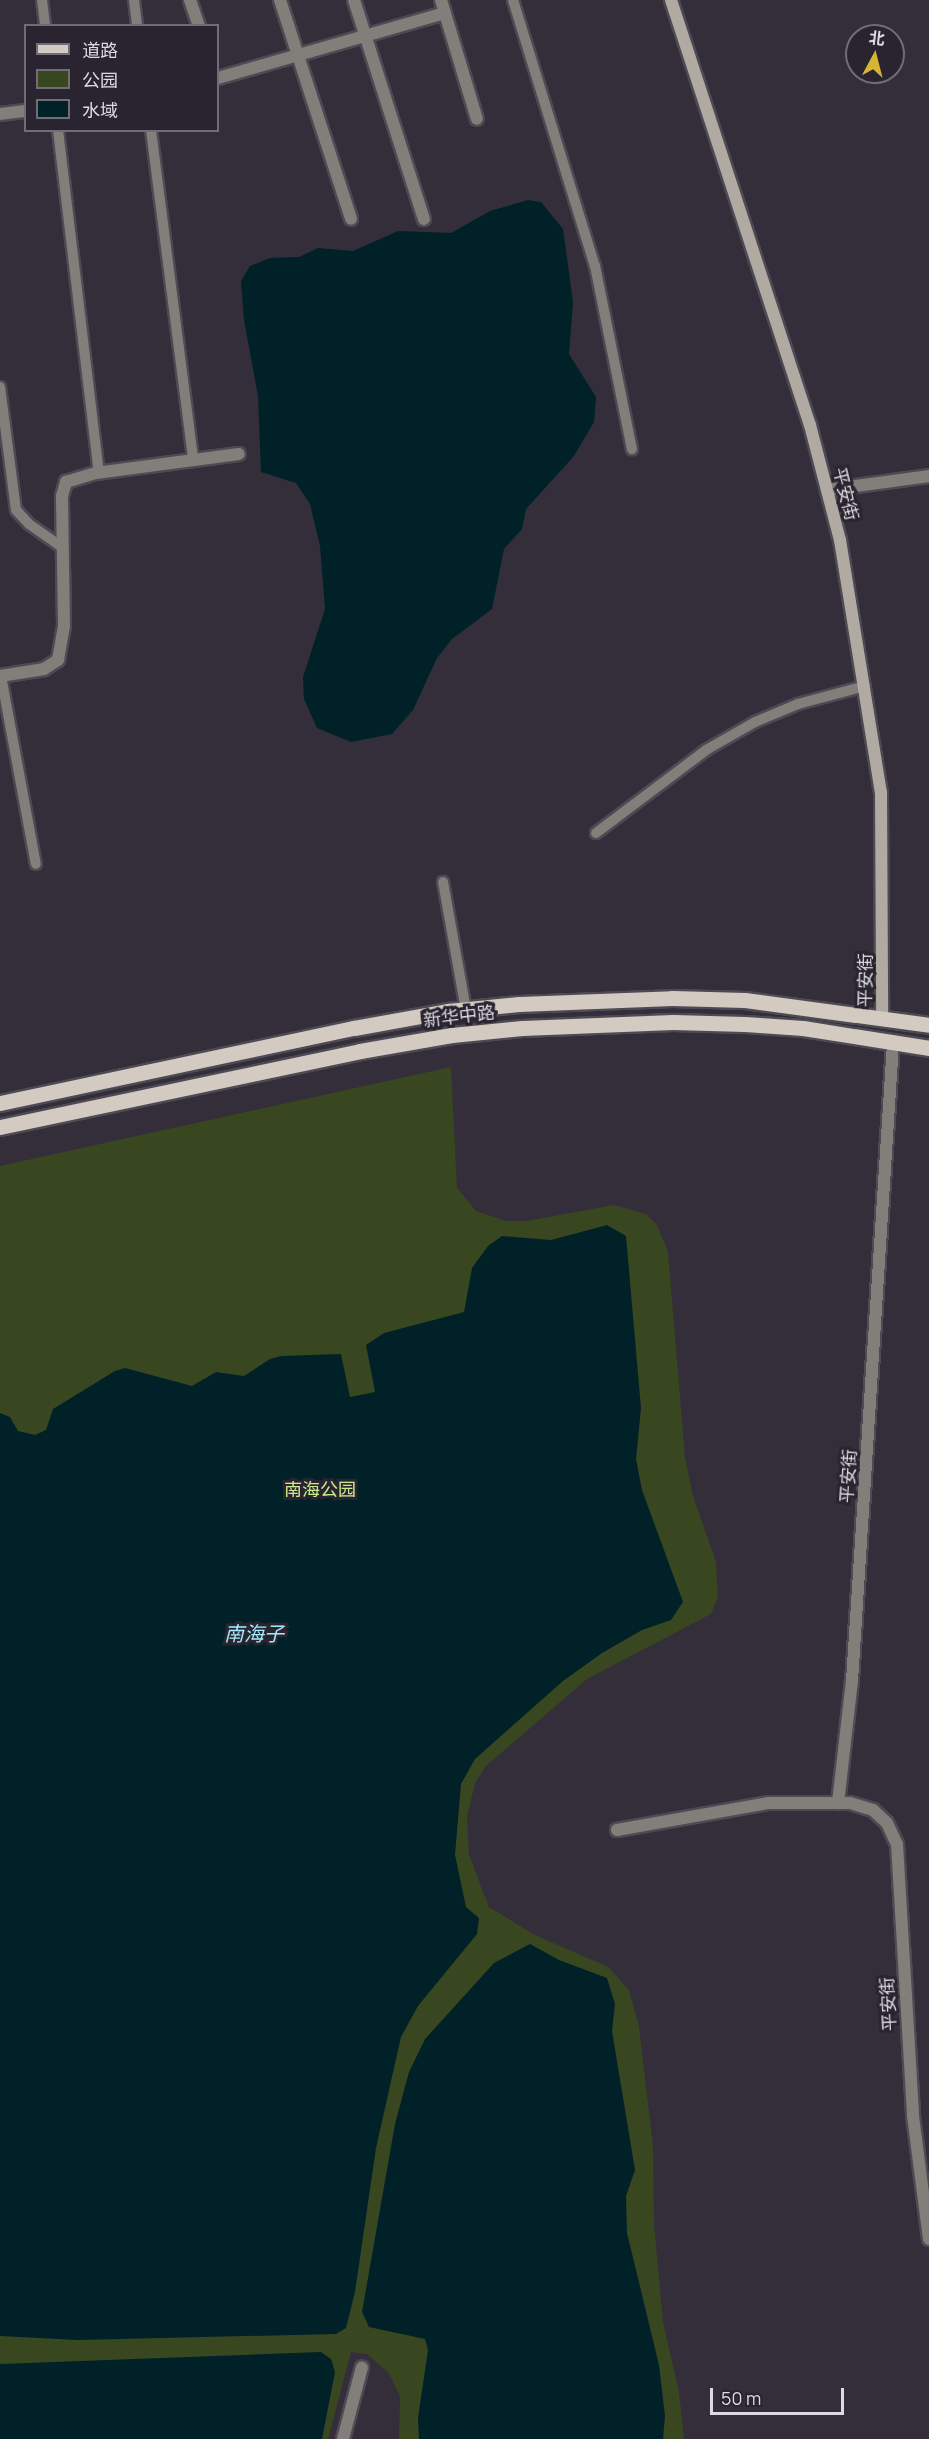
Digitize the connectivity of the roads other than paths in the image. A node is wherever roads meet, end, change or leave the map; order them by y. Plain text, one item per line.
1 (42, 0) edge
2 (134, 0) edge
3 (190, 0) edge
4 (280, 0) edge
5 (354, 0) edge
6 (441, 0) edge
7 (513, 0) edge
8 (671, 0) edge
9 (445, 13) junction
10 (45, 24) edge
11 (137, 24) edge
12 (198, 24) edge
13 (366, 37) junction
14 (299, 56) junction
15 (219, 78) edge
16 (24, 111) edge
17 (0, 114) edge
18 (477, 118) dead end
19 (58, 132) edge
20 (151, 132) edge
21 (351, 219) dead end
22 (424, 219) dead end
23 (0, 387) edge
24 (632, 449) dead end
25 (239, 454) dead end
26 (193, 460) junction
27 (99, 472) junction
28 (929, 476) edge
29 (827, 490) junction
30 (63, 548) junction
31 (0, 676) edge
32 (865, 686) junction
33 (596, 833) dead end
34 (36, 864) dead end
35 (442, 882) dead end
36 (466, 1010) junction
37 (882, 1017) junction
38 (929, 1024) edge
39 (893, 1043) junction
40 (929, 1048) edge
41 (0, 1103) edge
42 (0, 1127) edge
43 (838, 1803) junction
44 (617, 1830) dead end
45 (926, 2196) edge
46 (929, 2240) edge
47 (362, 2367) dead end
48 (343, 2439) edge

1 - 10 lane
2 - 11 lane
3 - 12 street
4 - 14 street
5 - 13 street
6 - 9 street
7 - 24 lane
8 - 29 street, 平安街
9 - 13 street
9 - 18 street
13 - 14 street
13 - 22 street
14 - 15 street
14 - 21 street
16 - 17 street
19 - 27 lane
20 - 26 lane
23 - 30 lane
25 - 26 street
26 - 27 street
27 - 30 street
28 - 29 street
29 - 32 street, 平安街
30 - 31 street
31 - 34 lane
32 - 33 lane
32 - 37 street, 平安街
35 - 36 lane
36 - 37 main road, 新华中路
36 - 41 main road, 新华中路
37 - 38 main road, 新华中路
39 - 40 main road, 新华中路
39 - 42 main road, 新华中路
39 - 43 street, 平安街
43 - 44 street, 平安街
43 - 45 street, 平安街
45 - 46 street, 平安街
47 - 48 street

